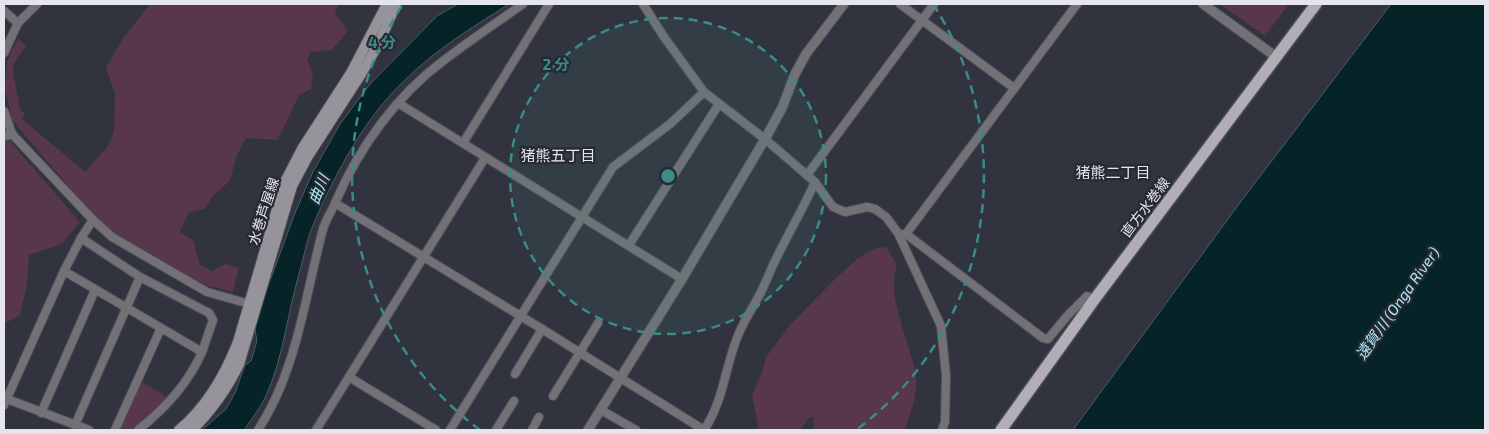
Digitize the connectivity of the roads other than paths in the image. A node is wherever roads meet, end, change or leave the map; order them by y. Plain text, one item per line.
1 (38, 4) edge
2 (387, 4) edge
3 (396, 4) edge
4 (523, 4) edge
5 (549, 4) edge
6 (643, 4) edge
7 (844, 4) edge
8 (900, 4) edge
9 (934, 4) edge
10 (1077, 4) edge
11 (1203, 4) edge
12 (1316, 4) edge
13 (4, 11) edge
14 (922, 20) junction
15 (18, 23) junction
16 (4, 53) edge
17 (1275, 56) junction
18 (1014, 88) junction
19 (704, 92) junction
20 (398, 104) junction
21 (719, 104) junction
22 (4, 111) edge
23 (8, 135) edge
24 (765, 138) junction
25 (462, 144) junction
26 (485, 158) junction
27 (807, 175) junction
28 (815, 182) junction
29 (336, 203) junction
30 (581, 217) junction
31 (93, 220) junction
32 (902, 234) junction
33 (81, 238) junction
34 (629, 246) junction
35 (425, 257) junction
36 (64, 271) junction
37 (140, 277) junction
38 (682, 279) junction
39 (94, 290) junction
40 (1094, 300) junction
41 (253, 305) junction
42 (127, 309) junction
43 (520, 316) junction
44 (598, 322) dead end
45 (161, 328) junction
46 (542, 329) junction
47 (202, 352) junction
48 (580, 353) junction
49 (515, 374) dead end
50 (349, 376) junction
51 (620, 378) junction
52 (553, 396) dead end
53 (514, 401) dead end
54 (5, 402) edge
55 (601, 410) junction
56 (42, 413) junction
57 (539, 417) dead end
58 (75, 425) junction
59 (90, 430) edge
60 (115, 430) edge
61 (138, 430) edge
62 (179, 430) edge
63 (192, 430) edge
64 (258, 430) edge
65 (316, 430) edge
66 (436, 430) edge
67 (450, 430) edge
68 (496, 430) edge
69 (532, 430) edge
70 (588, 430) edge
71 (636, 430) edge
72 (704, 430) edge
73 (942, 430) edge
74 (1001, 430) edge

1 - 15 street
2 - 41 main road, 水巻芦屋線
3 - 41 main road, 水巻芦屋線
4 - 20 street
5 - 25 street
6 - 19 street
7 - 24 street
8 - 14 street
9 - 14 street
10 - 18 street
11 - 17 street
12 - 17 main road, 直方水巻線
13 - 15 street
14 - 18 street
14 - 27 street
15 - 16 street
17 - 40 main road, 直方水巻線
18 - 32 street
19 - 21 street
19 - 30 street
20 - 25 street
20 - 29 street
21 - 24 street
21 - 34 street
22 - 23 street
23 - 31 street
24 - 27 street
24 - 38 street
25 - 26 street
26 - 30 street
26 - 35 street
27 - 28 street
28 - 32 street
28 - 72 street
29 - 35 street
29 - 64 street
30 - 34 street
30 - 43 street
31 - 33 street
31 - 41 street
32 - 40 street
32 - 73 street
33 - 36 street
33 - 37 street
34 - 38 street
35 - 43 street
35 - 50 street
36 - 39 street
36 - 54 street
37 - 42 street
37 - 47 street
38 - 51 street
39 - 42 street
39 - 56 street
40 - 74 main road, 直方水巻線
41 - 62 main road, 水巻芦屋線
41 - 63 main road, 水巻芦屋線
42 - 45 street
42 - 58 street
43 - 46 street
43 - 67 street
44 - 48 street
45 - 47 street
45 - 60 street
46 - 48 street
46 - 49 street
47 - 61 street
48 - 51 street
48 - 52 street
50 - 65 street
50 - 66 street
51 - 55 street
51 - 72 street
53 - 68 street
54 - 56 street
55 - 70 street
55 - 71 street
56 - 58 street
57 - 69 street
58 - 59 street

